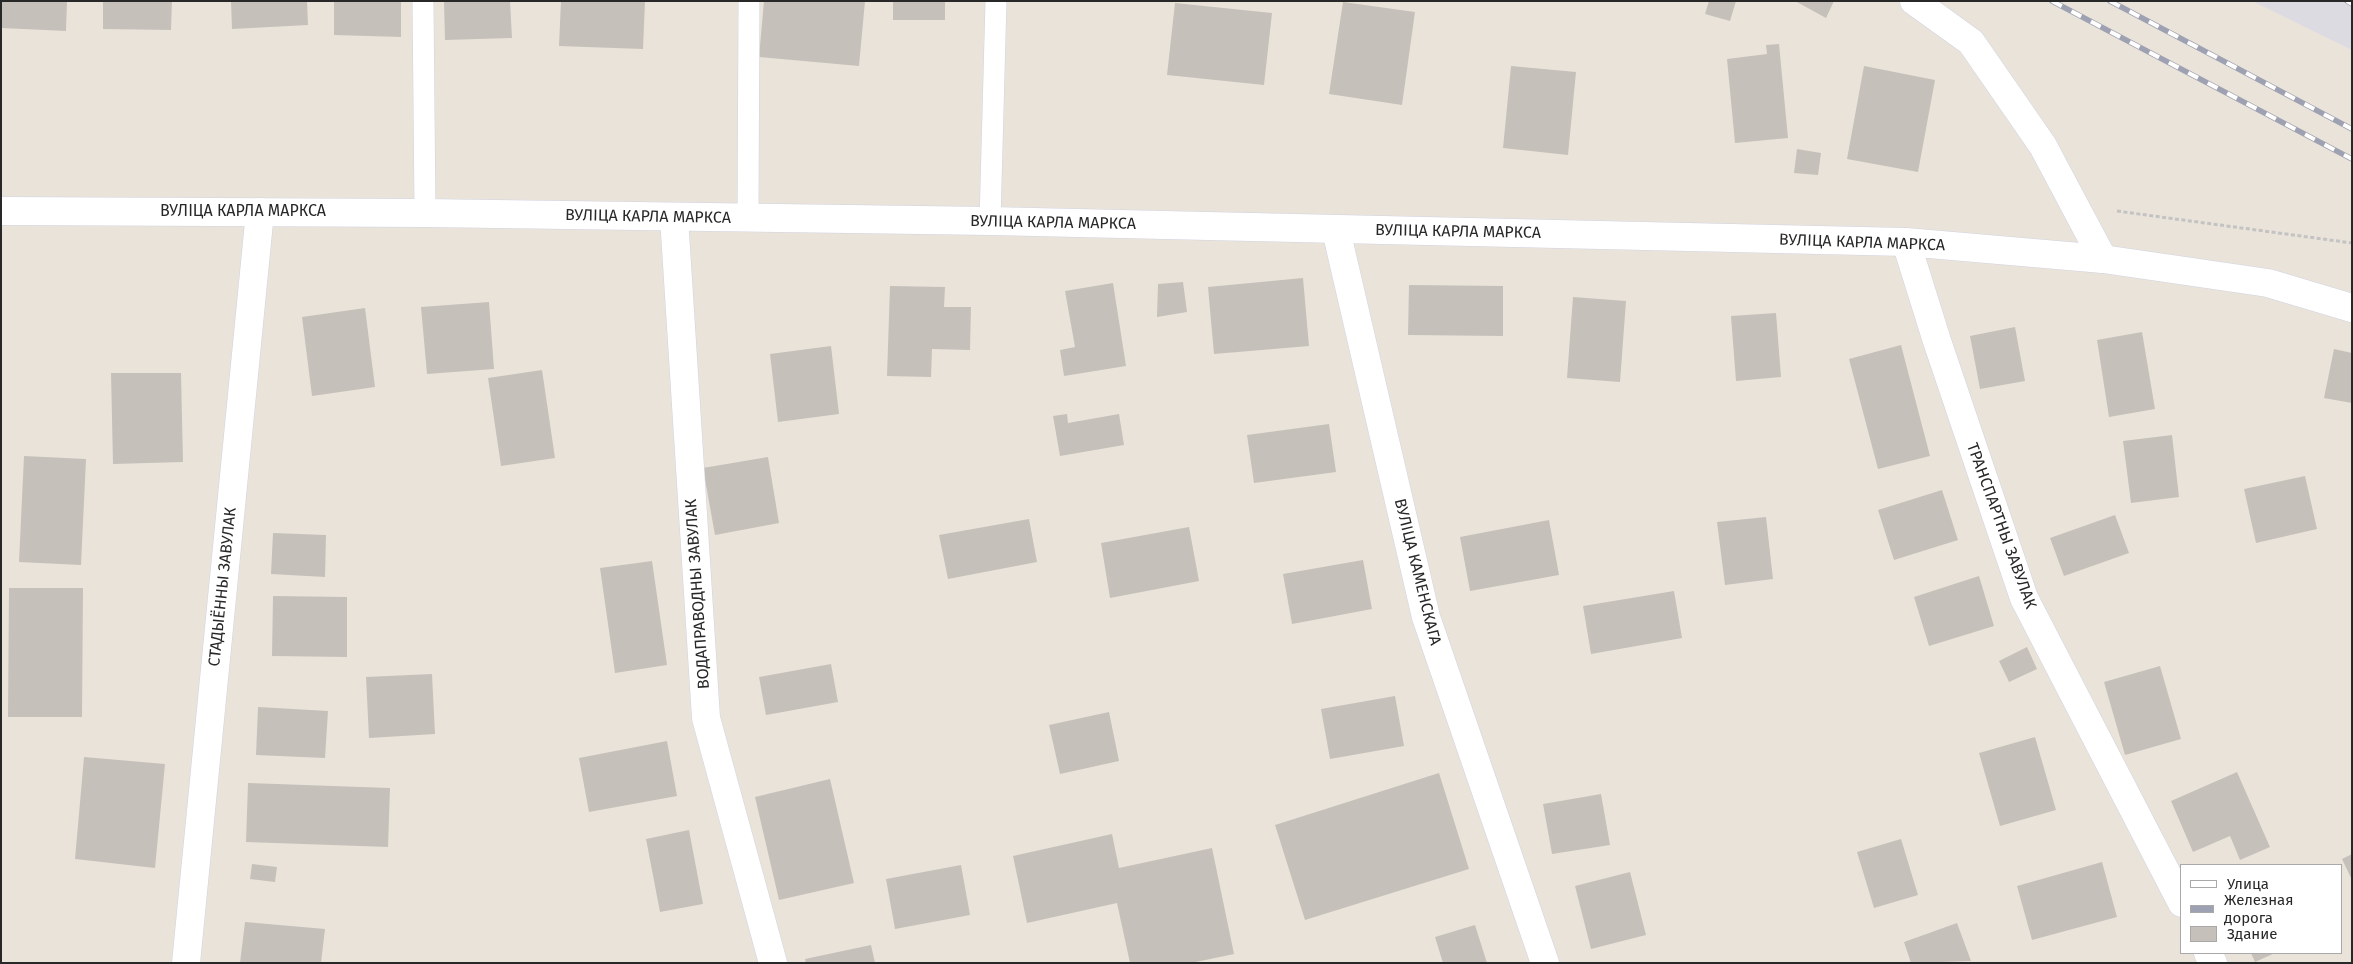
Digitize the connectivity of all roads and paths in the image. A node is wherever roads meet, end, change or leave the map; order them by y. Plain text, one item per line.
1 (423, 1) edge
2 (749, 1) edge
3 (996, 1) edge
4 (1914, 1) edge
5 (2075, 205) junction
6 (1, 211) edge
7 (260, 212) junction
8 (425, 213) junction
9 (674, 217) junction
10 (748, 218) junction
11 (990, 221) junction
12 (1336, 230) junction
13 (1906, 242) junction
14 (2352, 243) edge
15 (2104, 258) junction
16 (2352, 308) edge
17 (2180, 899) edge
18 (186, 963) edge
19 (773, 963) edge
20 (1545, 963) edge

1 - 8 lane
2 - 10 lane
3 - 11 lane
4 - 5 street
5 - 14 path
5 - 15 street
6 - 7 street, ВУЛІЦА КАРЛА МАРКСА
7 - 8 street, ВУЛІЦА КАРЛА МАРКСА
7 - 18 street, СТАДЫЁННЫ ЗАВУЛАК
8 - 9 street, ВУЛІЦА КАРЛА МАРКСА
9 - 10 street, ВУЛІЦА КАРЛА МАРКСА
9 - 19 street, ВОДАПРАВОДНЫ ЗАВУЛАК
10 - 11 street, ВУЛІЦА КАРЛА МАРКСА
11 - 12 street, ВУЛІЦА КАРЛА МАРКСА
12 - 13 street, ВУЛІЦА КАРЛА МАРКСА
12 - 20 street, ВУЛІЦА КАМЕНСКАГА
13 - 15 street, ВУЛІЦА КАРЛА МАРКСА
13 - 17 street, ТРАНСПАРТНЫ ЗАВУЛАК
15 - 16 street, ВУЛІЦА КАРЛА МАРКСА

